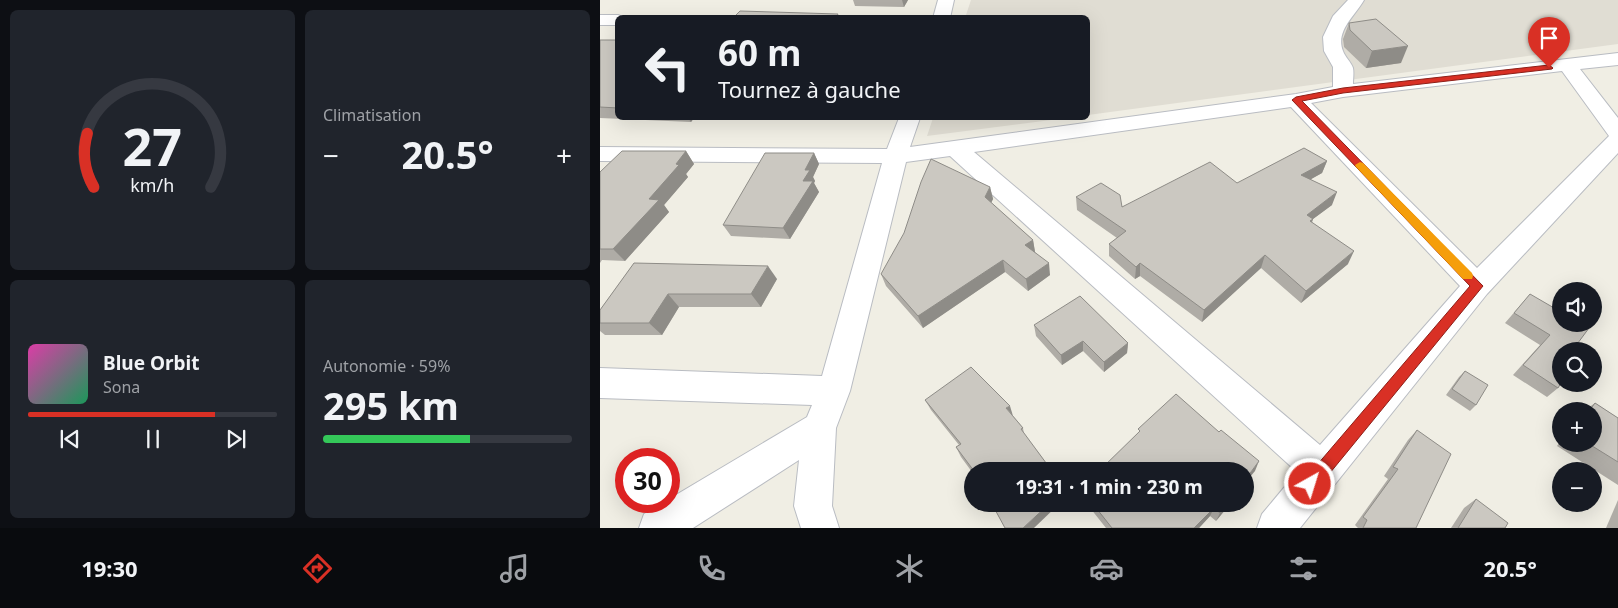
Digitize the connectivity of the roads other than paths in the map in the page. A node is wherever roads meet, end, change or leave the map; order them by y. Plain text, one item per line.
1 (946, 0) edge
2 (1356, 0) edge
3 (942, 15) edge
4 (600, 20) edge
5 (615, 20) edge
6 (1618, 59) edge
7 (1568, 66) junction
8 (1343, 91) junction
9 (1296, 100) junction
10 (907, 120) edge
11 (1618, 133) edge
12 (1618, 140) edge
13 (955, 148) junction
14 (600, 154) edge
15 (896, 156) junction
16 (1477, 286) junction
17 (600, 383) edge
18 (834, 391) junction
19 (818, 428) junction
20 (1322, 470) junction
21 (658, 528) edge
22 (820, 528) edge
23 (1276, 528) edge

1 - 3 street
2 - 8 street
4 - 5 street
6 - 7 street
7 - 8 street
7 - 11 street
8 - 9 street
9 - 13 street
9 - 16 street
10 - 15 street
12 - 16 street
13 - 15 street
13 - 20 street
14 - 15 street
15 - 18 street
16 - 20 street
17 - 18 street
18 - 19 street
19 - 21 street
19 - 22 street
20 - 23 street

